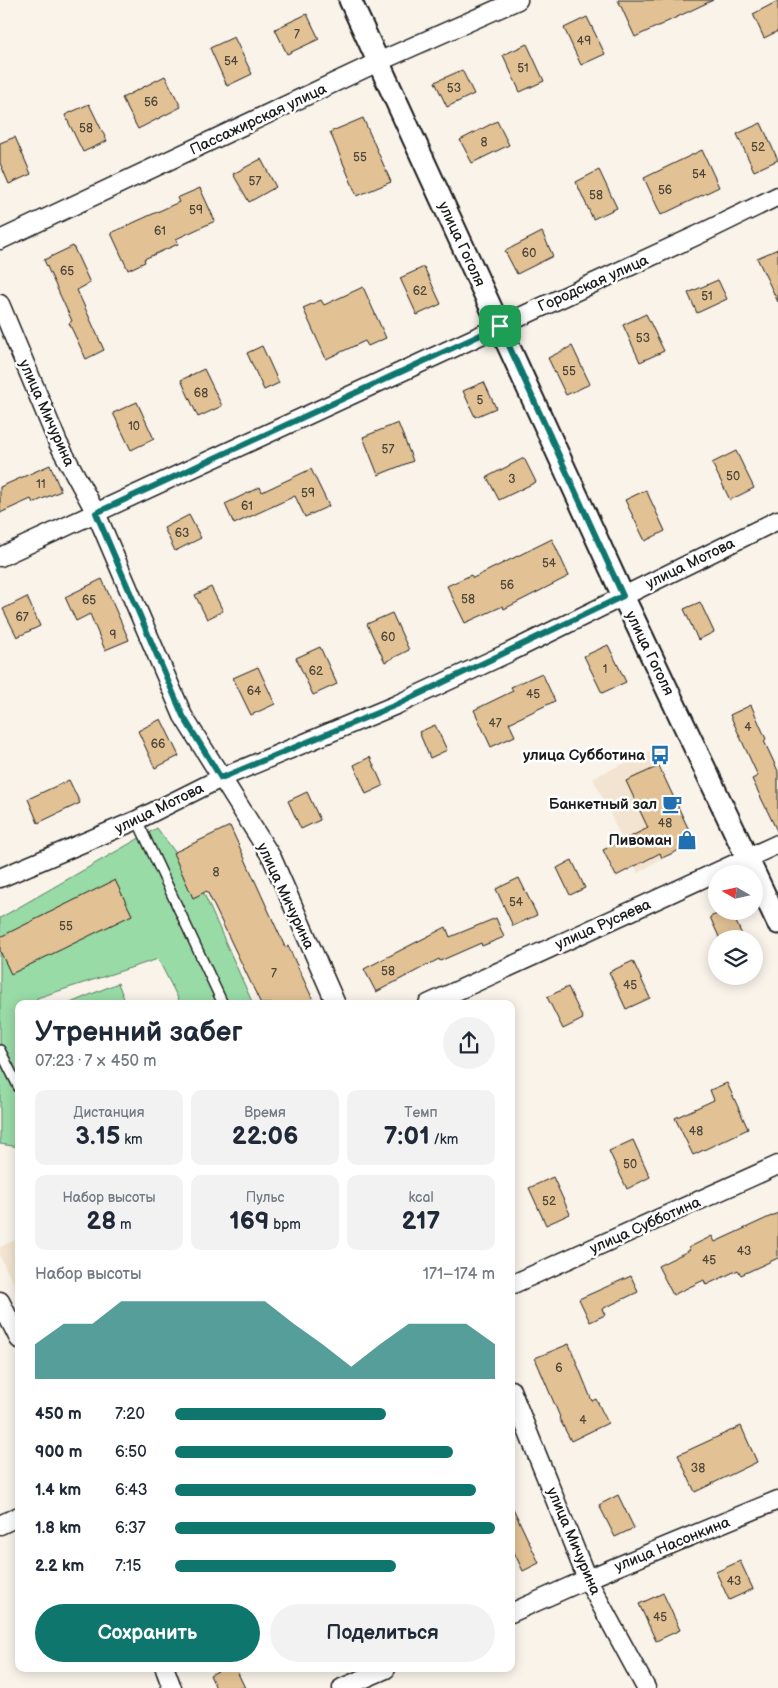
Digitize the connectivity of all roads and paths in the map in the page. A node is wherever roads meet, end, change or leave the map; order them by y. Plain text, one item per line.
1 (350, 0) edge
2 (518, 0) edge
3 (378, 62) junction
4 (778, 196) edge
5 (0, 240) edge
6 (0, 304) edge
7 (500, 326) junction
8 (96, 513) junction
9 (778, 520) edge
10 (0, 557) edge
11 (623, 596) junction
12 (221, 778) junction
13 (137, 820) junction
14 (778, 844) edge
15 (748, 857) junction
16 (0, 878) edge
17 (778, 923) edge
18 (221, 1000) edge
19 (334, 1000) edge
20 (437, 1000) edge
21 (0, 1050) edge
22 (15, 1080) edge
23 (778, 1165) edge
24 (515, 1284) edge
25 (0, 1301) edge
26 (15, 1331) edge
27 (515, 1400) edge
28 (778, 1500) edge
29 (15, 1518) edge
30 (0, 1525) edge
31 (587, 1579) junction
32 (515, 1611) edge
33 (166, 1672) edge
34 (379, 1672) edge
35 (172, 1688) edge
36 (342, 1688) edge
37 (646, 1688) edge

1 - 3 street, улица Гоголя
2 - 3 street, Пассажирская улица
3 - 5 street, Пассажирская улица
3 - 7 street, улица Гоголя
4 - 7 street, Городская улица
6 - 8 street, улица Мичурина
7 - 8 street, Городская улица
7 - 11 street, улица Гоголя
8 - 10 street, Городская улица
8 - 12 street, улица Мичурина
9 - 11 street, улица Мотова
11 - 12 street, улица Мотова
11 - 15 street, улица Гоголя
12 - 13 street, улица Мотова
12 - 19 street, улица Мичурина
13 - 16 street, улица Мотова
13 - 18 lane
14 - 15 street, улица Русяева
15 - 17 street, улица Гоголя
15 - 20 street, улица Русяева
21 - 22 lane
23 - 24 street, улица Субботина
25 - 26 street
27 - 31 street, улица Мичурина
28 - 31 street, улица Насонкина
29 - 30 street
31 - 32 street, улица Насонкина
31 - 37 street, улица Мичурина
33 - 35 street
34 - 36 street

